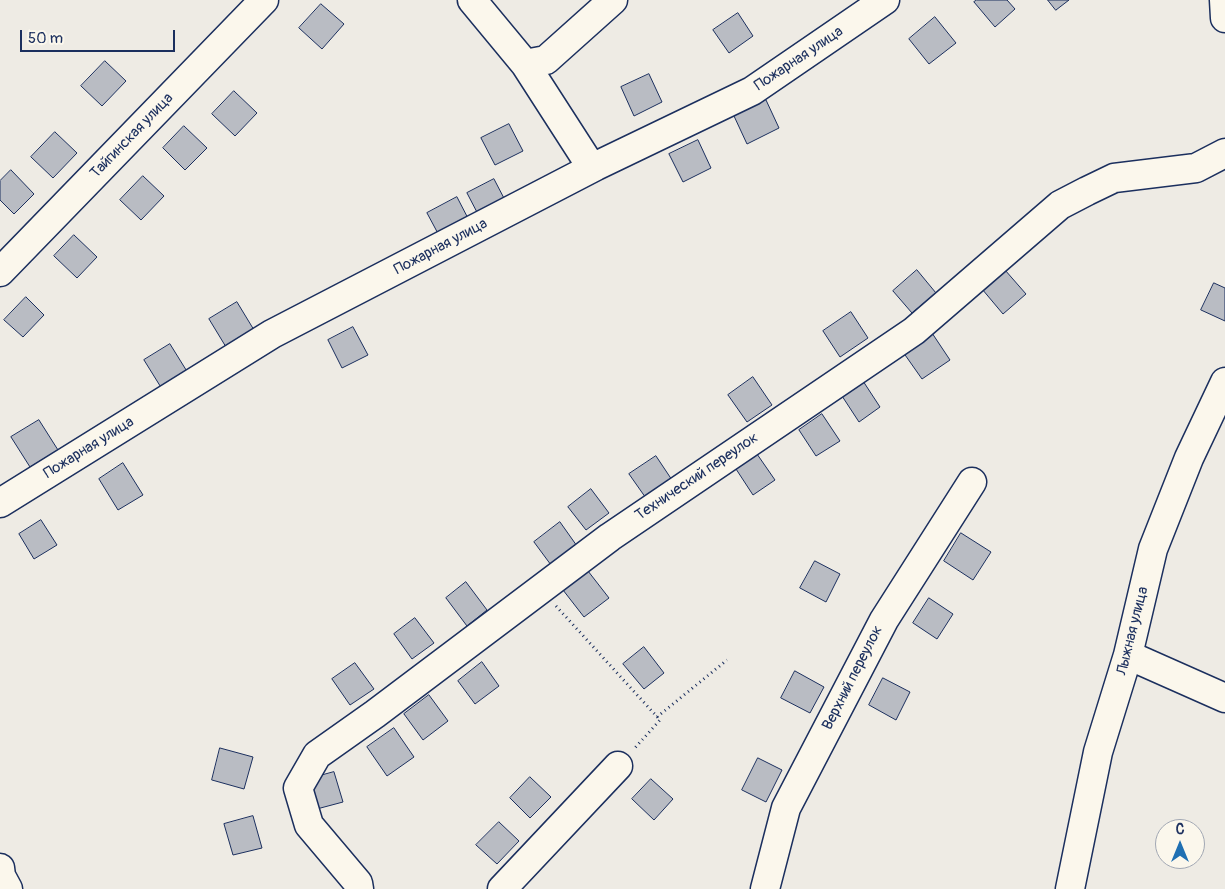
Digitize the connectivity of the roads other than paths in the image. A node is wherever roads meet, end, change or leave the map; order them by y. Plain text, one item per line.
1 (264, 0) edge
2 (472, 0) edge
3 (613, 0) edge
4 (885, 0) edge
5 (1224, 0) edge
6 (1225, 18) edge
7 (525, 64) junction
8 (1225, 154) edge
9 (592, 168) junction
10 (0, 272) edge
11 (1225, 382) edge
12 (972, 482) dead end
13 (0, 503) edge
14 (1128, 655) junction
15 (1225, 698) edge
16 (618, 766) road end
17 (0, 868) edge
18 (8, 889) edge
19 (359, 889) edge
20 (502, 889) edge
21 (765, 889) edge
22 (1070, 889) edge

1 - 10 street, Тайгинская улица
2 - 7 street
3 - 7 street
4 - 9 street, Пожарная улица
5 - 6 street
7 - 9 street
8 - 19 street, Технический переулок
9 - 13 street, Пожарная улица
11 - 14 street, Лыжная улица
12 - 21 street, Верхний переулок
14 - 15 street
14 - 22 street, Лыжная улица
16 - 20 street
17 - 18 street

